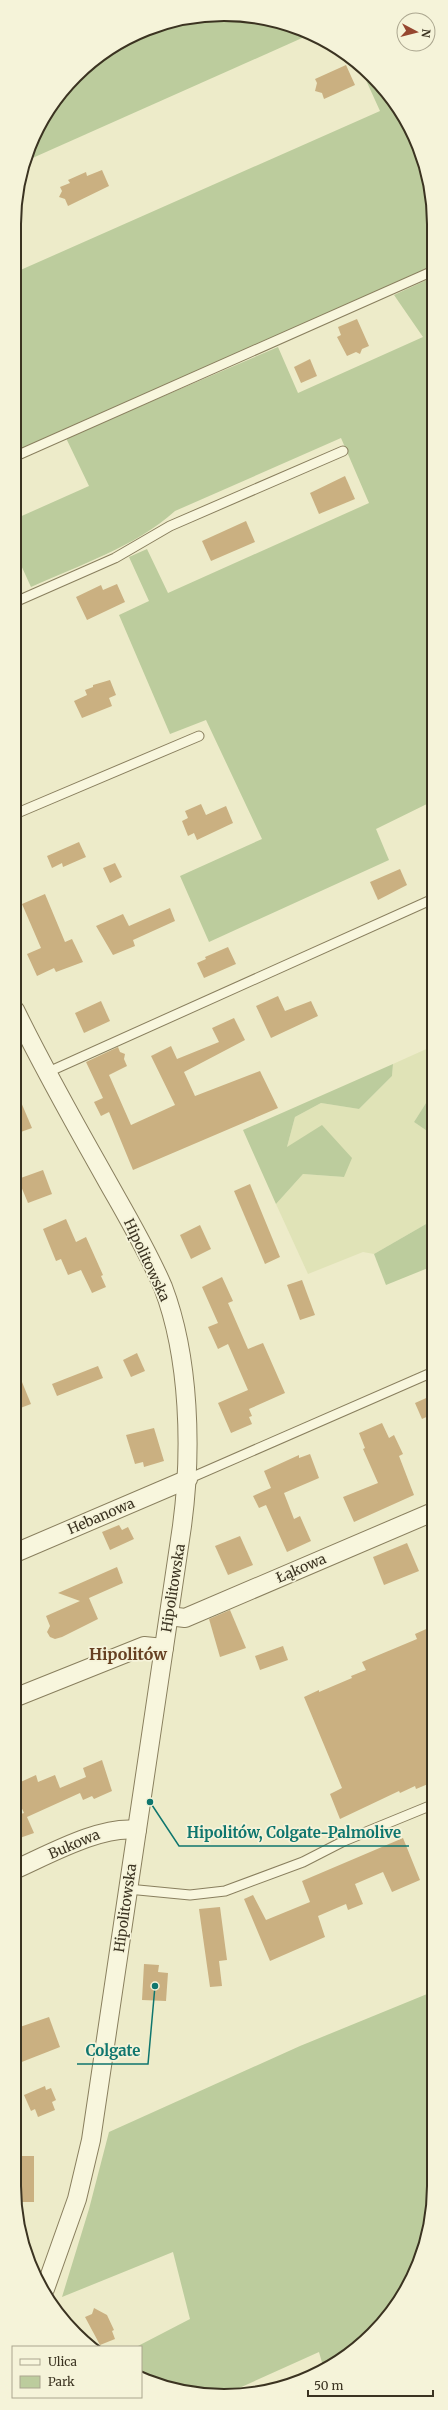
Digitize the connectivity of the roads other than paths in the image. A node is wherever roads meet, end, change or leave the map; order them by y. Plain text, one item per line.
1 (427, 274) edge
2 (343, 451) dead end
3 (21, 454) edge
4 (21, 599) edge
5 (199, 736) dead end
6 (21, 811) edge
7 (427, 902) edge
8 (21, 1022) edge
9 (46, 1073) junction
10 (427, 1375) edge
11 (188, 1479) junction
12 (427, 1515) edge
13 (21, 1549) edge
14 (169, 1616) junction
15 (164, 1648) junction
16 (21, 1695) edge
17 (427, 1807) edge
18 (136, 1830) junction
19 (21, 1867) edge
20 (128, 1889) junction
21 (46, 2285) edge

1 - 3 lane
2 - 4 lane
5 - 6 lane
7 - 9 lane
8 - 9 street, Hipolitowska
9 - 11 street, Hipolitowska
10 - 11 lane
11 - 13 street, Hebanowa
11 - 14 street, Hipolitowska
12 - 14 street, Łąkowa
14 - 15 street, Hipolitowska
15 - 16 street
15 - 18 street, Hipolitowska
17 - 20 lane
18 - 19 street, Bukowa
18 - 20 street, Hipolitowska
20 - 21 street, Hipolitowska

